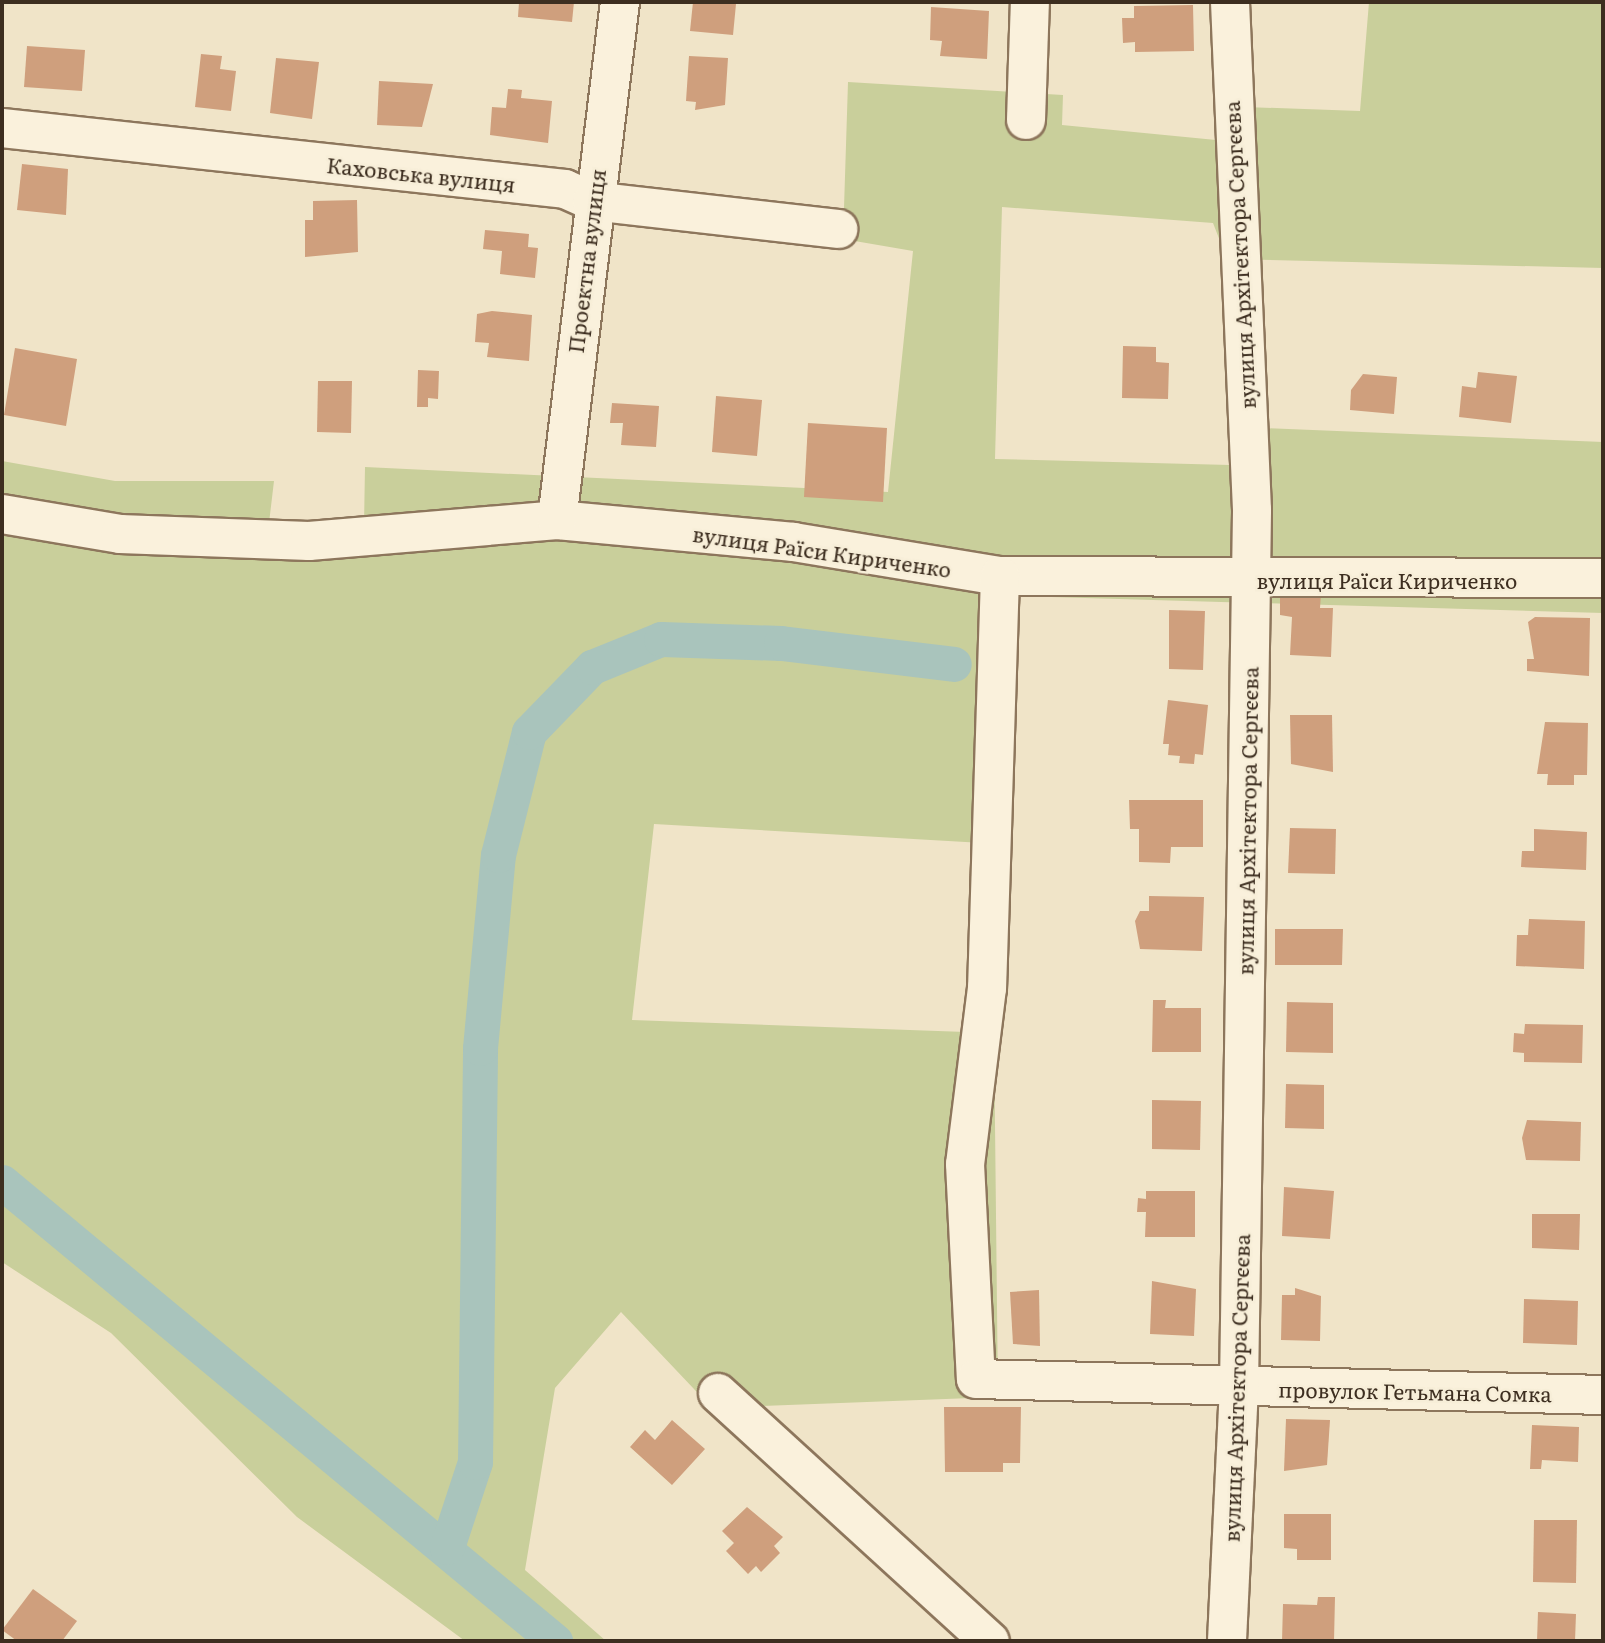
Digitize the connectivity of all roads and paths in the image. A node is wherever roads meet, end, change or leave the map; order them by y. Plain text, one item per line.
1 (620, 2) edge
2 (1030, 2) edge
3 (1230, 2) edge
4 (1026, 120) dead end
5 (2, 128) edge
6 (592, 201) junction
7 (838, 229) dead end
8 (2, 514) edge
9 (557, 520) junction
10 (1000, 576) junction
11 (1603, 578) edge
12 (1250, 580) junction
13 (1239, 1388) junction
14 (718, 1393) dead end
15 (1603, 1395) edge
16 (990, 1641) edge
17 (1227, 1641) edge

1 - 6 street, Проектна вулиця
2 - 4 street
3 - 12 street, вулиця Архітектора Сергєєва
5 - 6 street, Каховська вулиця
6 - 7 street, Каховська вулиця
6 - 9 street, Проектна вулиця
8 - 9 street, вулиця Раїси Кириченко
9 - 10 street, вулиця Раїси Кириченко
10 - 12 street, вулиця Раїси Кириченко
10 - 13 street, провулок Гетьмана Сомка
11 - 12 street, вулиця Раїси Кириченко
12 - 13 street, вулиця Архітектора Сергєєва
13 - 15 street, провулок Гетьмана Сомка
13 - 17 street, вулиця Архітектора Сергєєва
14 - 16 street

